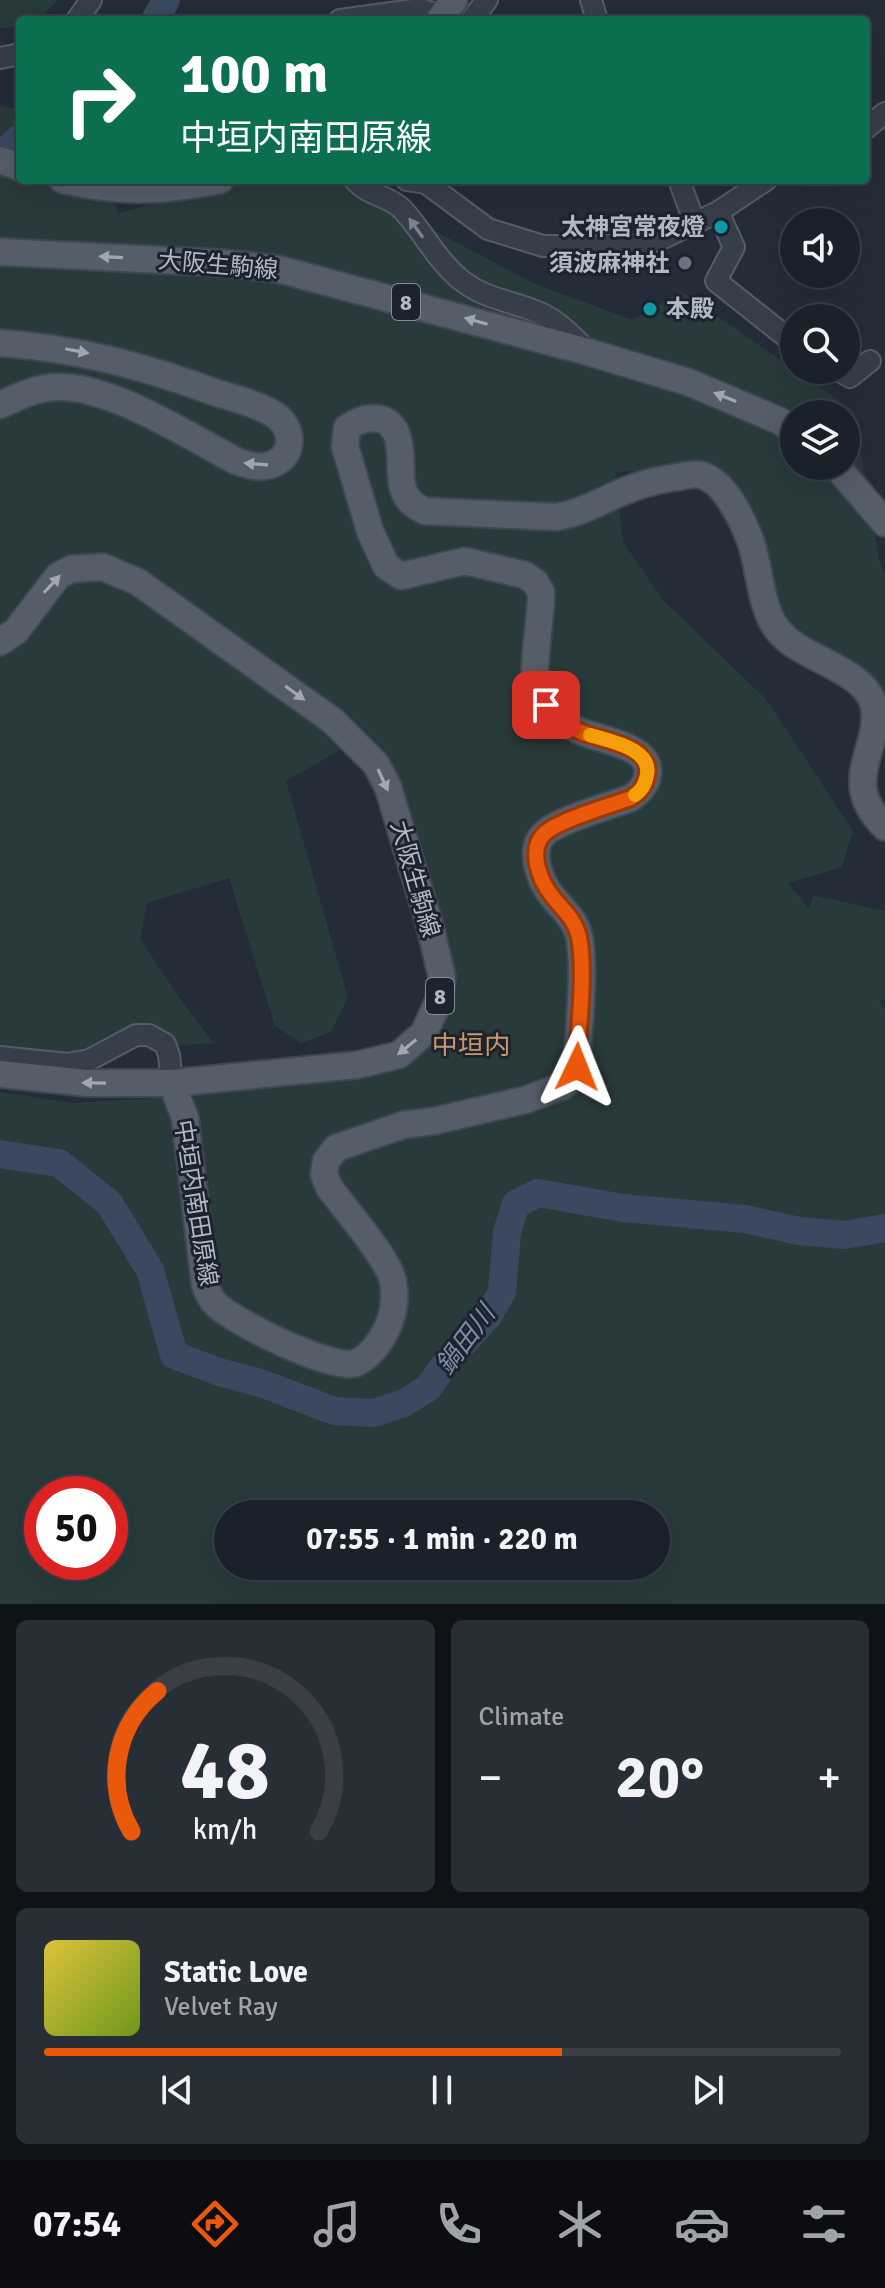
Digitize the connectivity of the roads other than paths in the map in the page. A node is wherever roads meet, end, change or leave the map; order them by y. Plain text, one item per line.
1 (454, 0) edge
2 (487, 0) edge
3 (425, 12) edge
4 (382, 16) edge
5 (474, 16) edge
6 (81, 184) edge
7 (200, 184) edge
8 (358, 184) edge
9 (427, 184) edge
10 (680, 184) edge
11 (760, 184) edge
12 (718, 212) junction
13 (694, 221) junction
14 (0, 252) edge
15 (780, 332) edge
16 (0, 343) edge
17 (588, 352) junction
18 (870, 361) dead end
19 (860, 369) edge
20 (0, 405) edge
21 (780, 421) edge
22 (848, 480) edge
23 (885, 523) edge
24 (0, 642) edge
25 (885, 827) edge
26 (0, 1057) edge
27 (0, 1074) edge
28 (172, 1083) junction

1 - 3 main road
2 - 5 street
3 - 4 street
6 - 7 main road
17 -> 8 street
9 - 13 street
10 - 13 street
11 - 12 street
12 - 13 street
12 - 15 street
17 -> 14 main road, 大阪生駒線 / 8
16 -> 20 main road
21 -> 17 main road, 大阪生駒線 / 8
18 - 19 street
22 - 23 main road
24 -> 28 main road, 大阪生駒線 / 8
25 - 28 main road, 中垣内南田原線
26 - 28 street
28 -> 27 main road, 大阪生駒線 / 8

